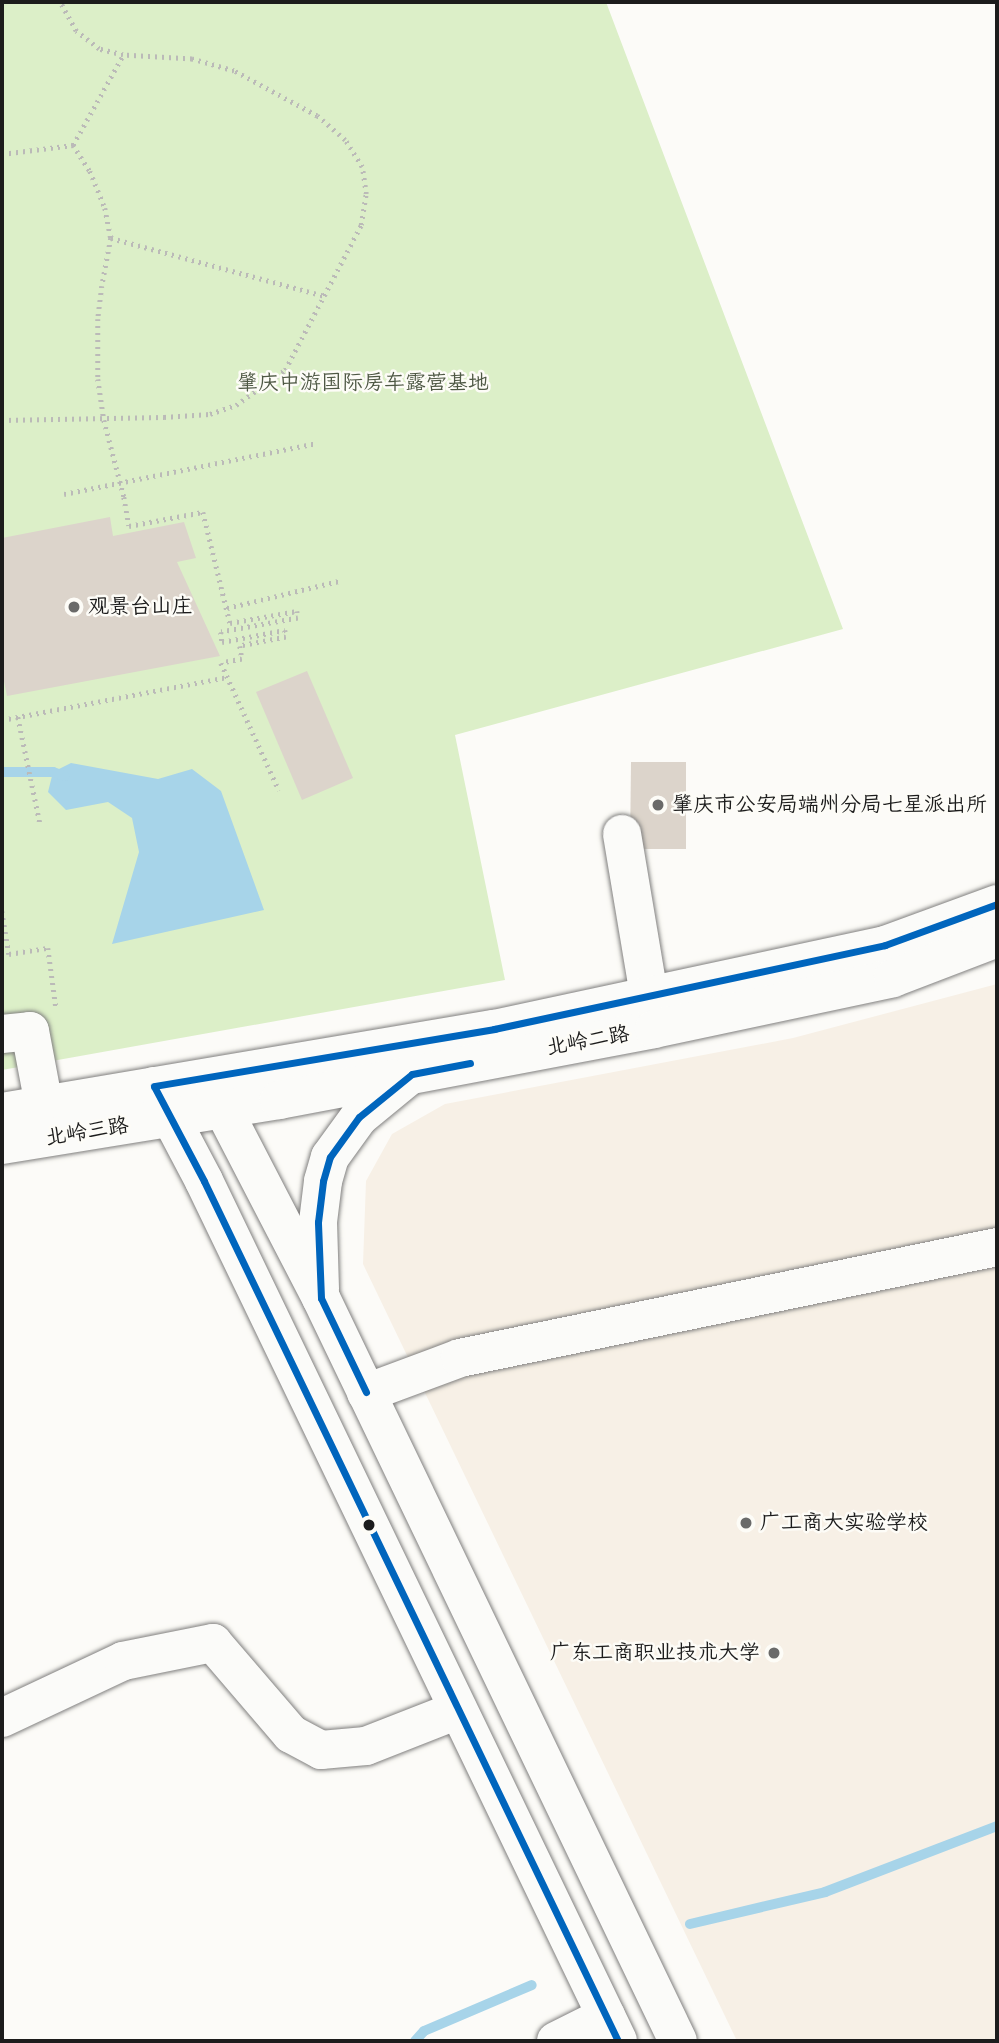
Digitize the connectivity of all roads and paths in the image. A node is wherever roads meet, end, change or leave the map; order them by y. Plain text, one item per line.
1 (60, 2) edge
2 (123, 54) junction
3 (74, 145) junction
4 (2, 154) edge
5 (111, 237) junction
6 (324, 296) junction
7 (104, 419) junction
8 (2, 420) edge
9 (316, 443) dead end
10 (64, 494) dead end
11 (339, 581) dead end
12 (227, 608) junction
13 (228, 677) junction
14 (18, 717) junction
15 (2, 720) edge
16 (279, 790) dead end
17 (40, 822) dead end
18 (622, 834) dead end
19 (997, 904) edge
20 (2, 911) edge
21 (997, 938) edge
22 (649, 995) junction
23 (16, 1032) edge
24 (412, 1074) junction
25 (215, 1094) junction
26 (163, 1103) junction
27 (44, 1105) junction
28 (2, 1112) edge
29 (2, 1145) edge
30 (997, 1247) edge
31 (321, 1298) junction
32 (366, 1393) junction
33 (458, 1710) junction
34 (2, 1717) edge
35 (612, 2029) edge
36 (556, 2041) edge
37 (678, 2041) edge

1 - 2 path
2 - 3 path
2 - 6 path
3 - 4 path
3 - 5 path
5 - 6 path
5 - 7 path, bridge
6 - 7 path
7 - 8 path
7 - 12 path, bridge
9 - 10 path
11 - 12 path
12 - 13 path
13 - 14 path
13 - 16 path
14 - 15 path
14 - 17 path
18 - 22 street
19 - 22 street, 北岭二路
20 - 23 path
21 - 24 street, 北岭二路
22 - 25 street, 北岭二路
23 - 27 street
24 - 25 street, 北岭二路
24 - 31 street
25 - 26 street, 北岭二路
25 - 31 street
26 - 27 street, 北岭三路
26 - 29 street, 北岭三路
26 - 33 street
27 - 28 street, 北岭三路
30 - 32 street
31 - 32 street
32 - 37 street
33 - 34 street
33 - 35 street
35 - 36 street

